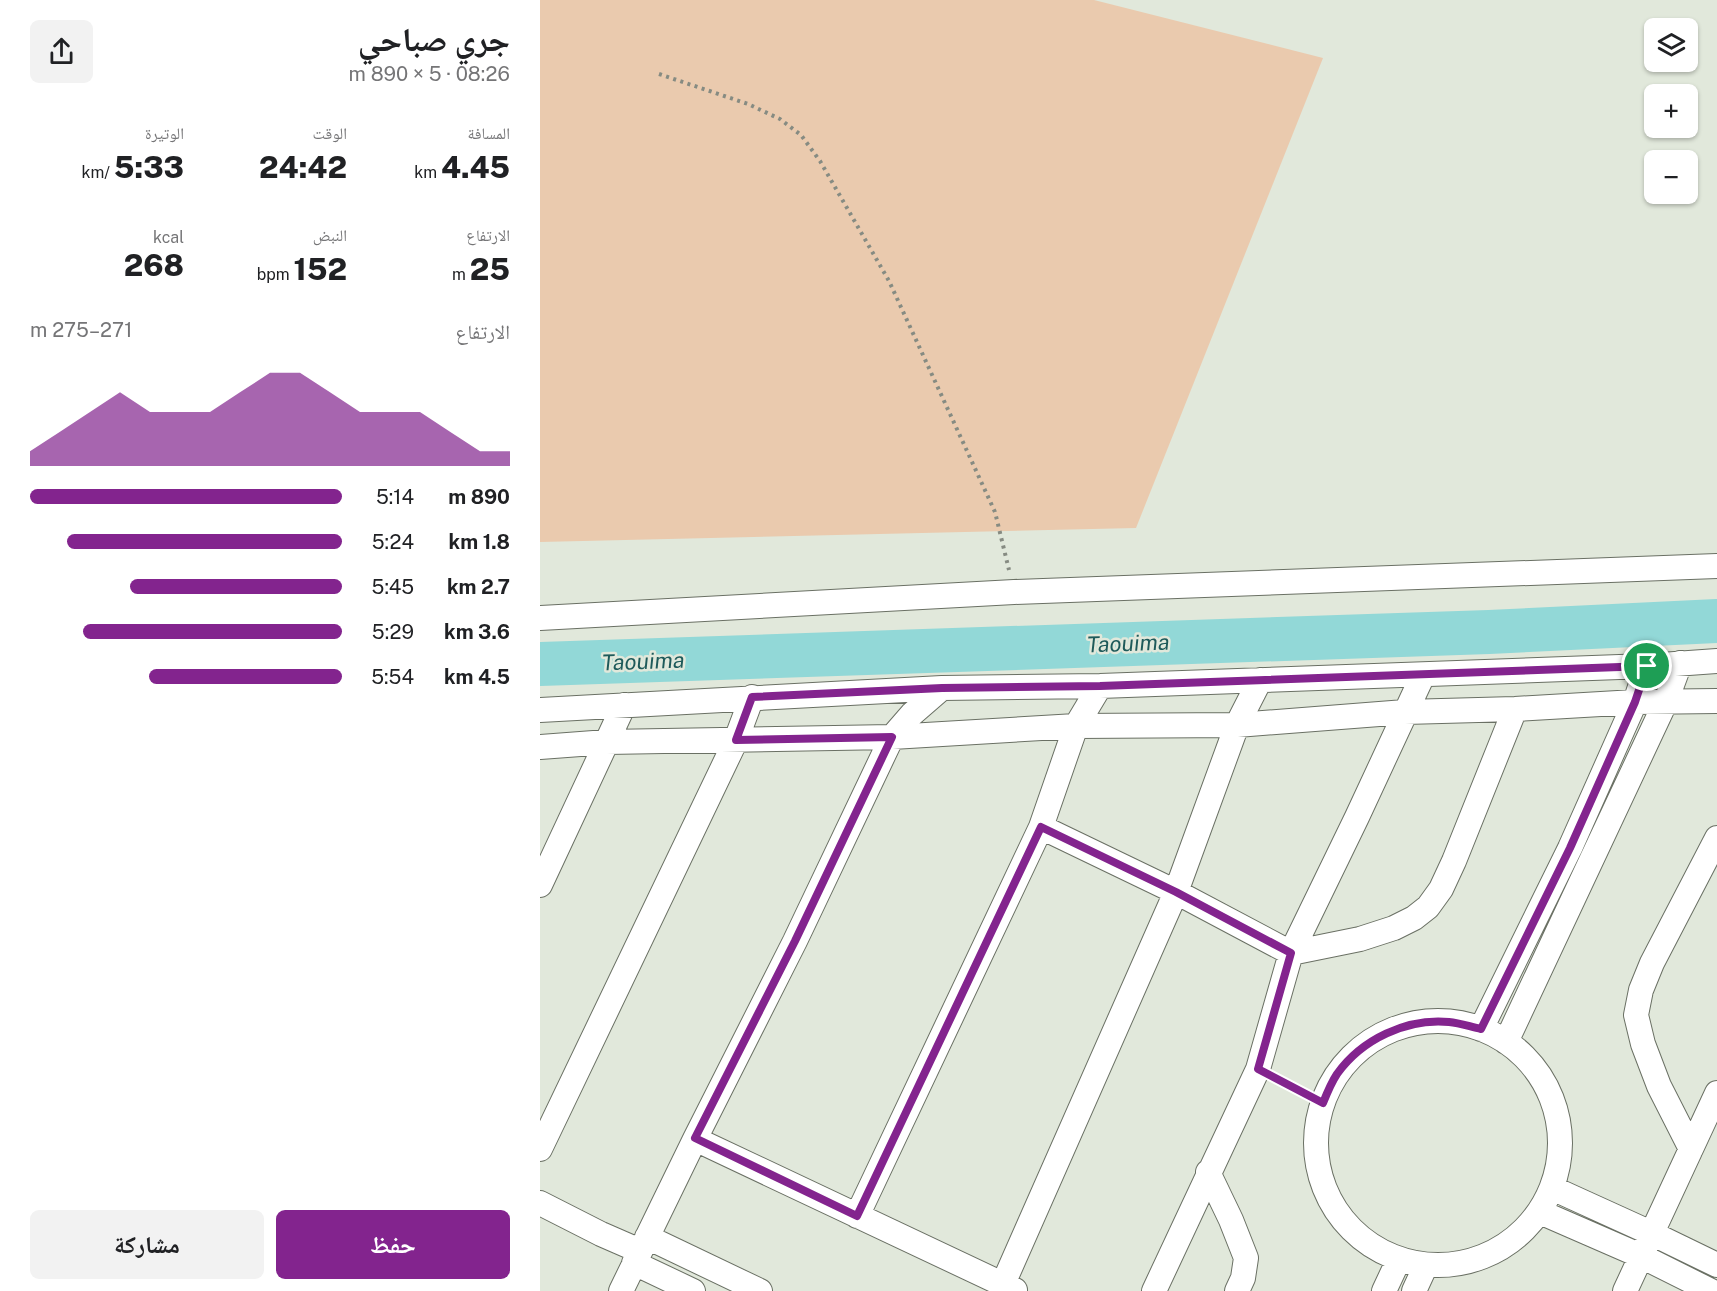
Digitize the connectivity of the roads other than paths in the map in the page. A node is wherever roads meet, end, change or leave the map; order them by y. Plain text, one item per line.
1 (1717, 566) edge
2 (540, 618) edge
3 (1717, 662) edge
4 (1680, 663) junction
5 (1647, 666) junction
6 (1423, 675) junction
7 (1260, 680) junction
8 (1100, 686) junction
9 (942, 688) junction
10 (752, 697) junction
11 (1717, 701) edge
12 (1635, 702) junction
13 (1666, 702) junction
14 (624, 705) junction
15 (1515, 709) junction
16 (540, 710) edge
17 (1406, 712) junction
18 (1237, 725) junction
19 (1076, 726) junction
20 (892, 737) junction
21 (736, 740) junction
22 (607, 742) junction
23 (540, 747) edge
24 (1041, 827) junction
25 (1717, 838) edge
26 (540, 885) edge
27 (1176, 892) junction
28 (1291, 953) junction
29 (1481, 1029) junction
30 (1506, 1042) junction
31 (1717, 1093) edge
32 (695, 1138) junction
33 (540, 1149) edge
34 (1691, 1149) junction
35 (1208, 1172) junction
36 (1552, 1188) junction
37 (540, 1203) edge
38 (1540, 1212) junction
39 (857, 1216) junction
40 (1652, 1233) junction
41 (641, 1250) junction
42 (1641, 1256) junction
43 (1399, 1259) junction
44 (1426, 1265) junction
45 (1717, 1265) edge
46 (1010, 1287) edge
47 (621, 1291) edge
48 (693, 1291) edge
49 (760, 1291) edge
50 (1154, 1291) edge
51 (1237, 1291) edge
52 (1384, 1291) edge
53 (1414, 1291) edge
54 (1625, 1291) edge
55 (1711, 1291) edge

1 - 2 street
3 - 4 street
4 - 5 street
4 - 13 street
5 - 6 street
5 - 12 street
6 - 7 street
6 - 17 street
7 - 8 street
7 - 18 street
8 - 9 street
8 - 19 street
9 - 10 street
9 - 20 street
10 - 14 street
10 - 21 street
11 - 13 street
12 - 13 street
12 - 15 street
12 - 29 street
13 - 30 street
14 - 16 street
14 - 22 street
15 - 17 street
15 - 28 street
17 - 18 street
17 - 28 street
18 - 19 street
18 - 27 street
19 - 20 street
19 - 24 street
20 - 21 street
20 - 32 street
21 - 22 street
21 - 33 street
22 - 23 street
22 - 26 street
24 - 27 street
24 - 39 street
25 - 34 street
27 - 28 street
27 - 46 street
28 - 35 street
29 - 30 street
29 - 43 street
30 - 36 street
31 - 34 street
32 - 39 street
32 - 41 street
34 - 40 street
35 - 50 street
35 - 51 street
36 - 38 street
36 - 40 street
37 - 41 street
38 - 42 street
38 - 44 street
39 - 46 street
40 - 42 street
40 - 45 street
41 - 47 street
41 - 48 street
41 - 49 street
42 - 54 street
42 - 55 street
43 - 44 street
43 - 52 street
44 - 53 street

